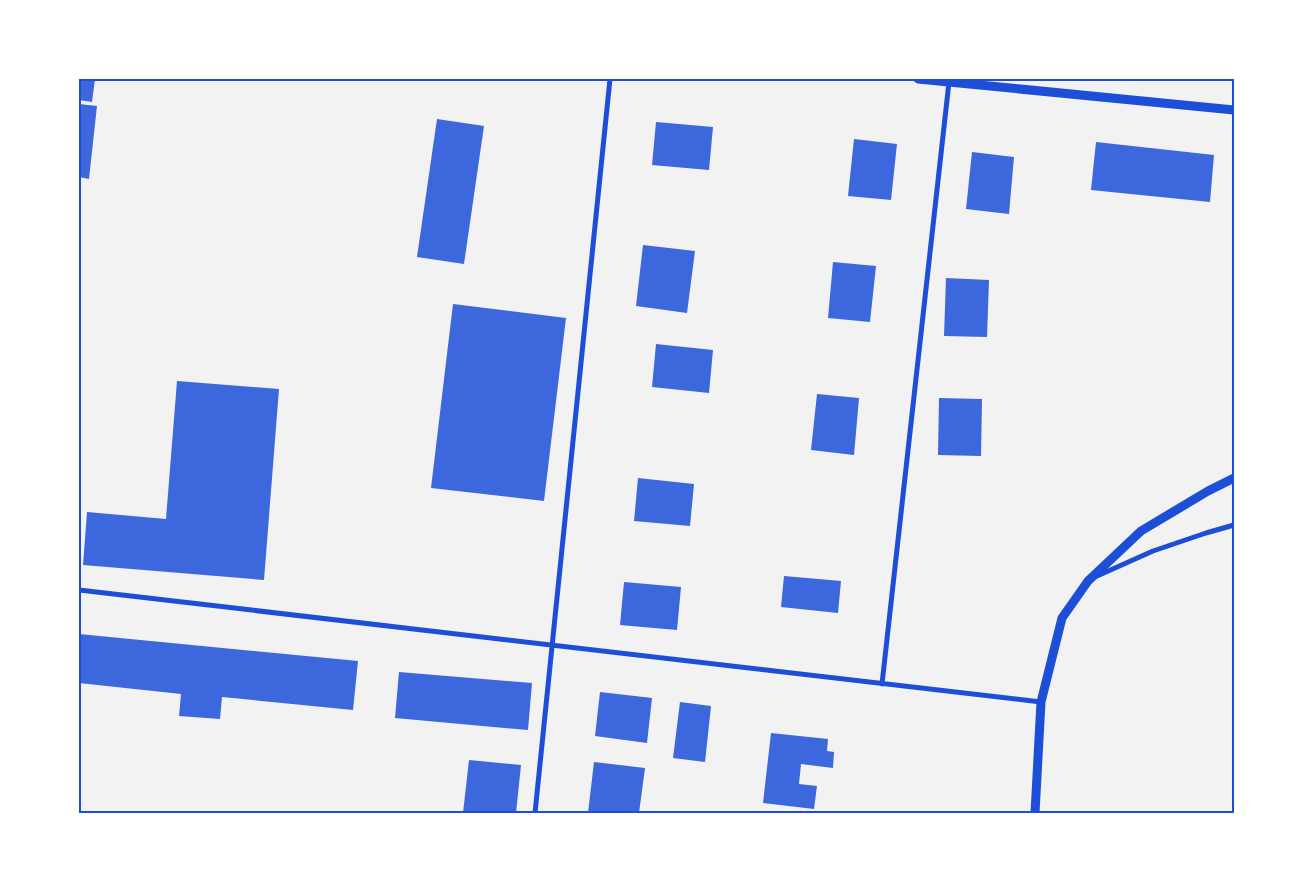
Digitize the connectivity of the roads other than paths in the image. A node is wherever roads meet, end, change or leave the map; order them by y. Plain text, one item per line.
1 (610, 79) edge
2 (918, 79) edge
3 (949, 81) edge
4 (1234, 109) edge
5 (1234, 478) edge
6 (1234, 525) edge
7 (1088, 581) junction
8 (79, 590) edge
9 (552, 646) junction
10 (882, 684) junction
11 (1041, 702) junction
12 (535, 813) edge
13 (1034, 813) edge

1 - 9 street
2 - 3 street
3 - 4 street
3 - 10 street
5 - 7 street
6 - 7 street
7 - 11 street
8 - 9 street
9 - 10 street
9 - 12 street
10 - 11 street
11 - 13 street

